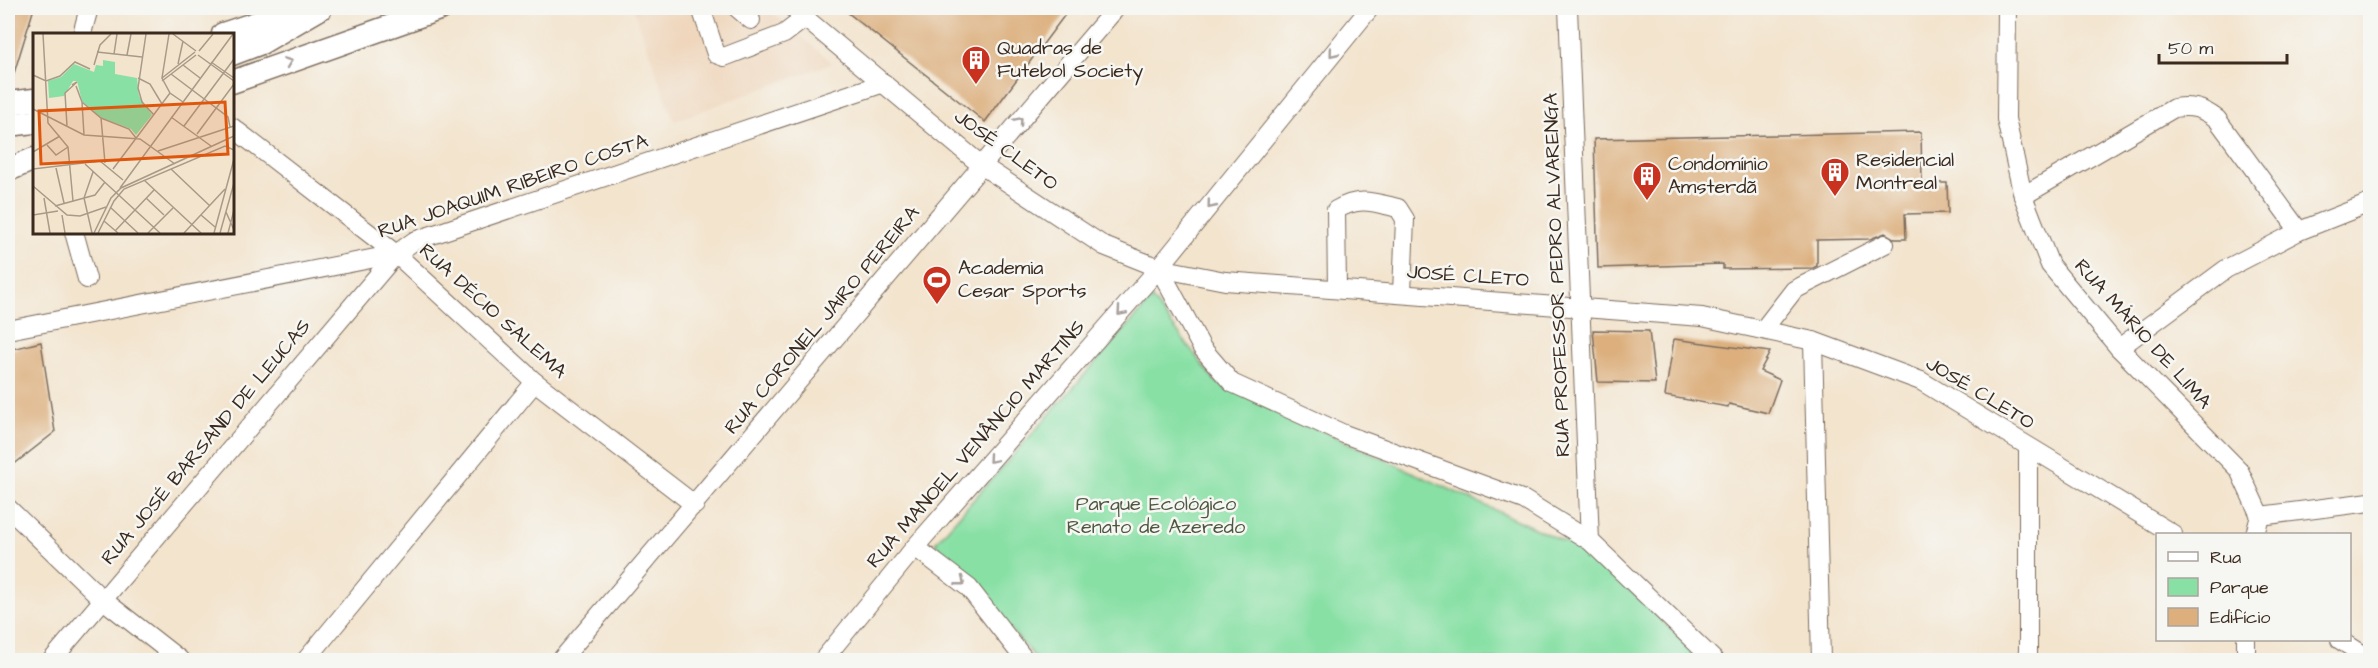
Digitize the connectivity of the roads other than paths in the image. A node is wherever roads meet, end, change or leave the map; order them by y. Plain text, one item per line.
1 (89, 8) edge
2 (300, 8) edge
3 (321, 8) edge
4 (442, 8) edge
5 (701, 8) edge
6 (737, 8) edge
7 (1116, 8) edge
8 (1370, 8) edge
9 (1568, 8) edge
10 (2007, 8) edge
11 (799, 13) edge
12 (752, 20) dead end
13 (83, 30) dead end
14 (226, 33) edge
15 (234, 53) edge
16 (234, 81) edge
17 (884, 83) junction
18 (33, 100) edge
19 (8, 103) edge
20 (33, 122) edge
21 (8, 125) edge
22 (240, 142) edge
23 (33, 159) edge
24 (981, 165) junction
25 (8, 170) edge
26 (2023, 196) junction
27 (2370, 203) edge
28 (2299, 231) junction
29 (75, 234) edge
30 (1885, 244) dead end
31 (396, 254) junction
32 (1159, 268) junction
33 (87, 279) dead end
34 (1337, 289) junction
35 (1402, 293) junction
36 (1582, 306) junction
37 (8, 330) edge
38 (1763, 330) junction
39 (1813, 341) junction
40 (2119, 348) junction
41 (535, 382) junction
42 (2028, 448) junction
43 (2370, 502) edge
44 (695, 505) junction
45 (8, 508) edge
46 (2260, 516) junction
47 (2172, 533) edge
48 (2255, 533) edge
49 (1590, 541) junction
50 (915, 547) junction
51 (102, 599) junction
52 (2246, 641) edge
53 (2343, 641) edge
54 (2370, 659) edge
55 (52, 660) edge
56 (180, 660) edge
57 (306, 660) edge
58 (561, 660) edge
59 (823, 660) edge
60 (1025, 660) edge
61 (1714, 660) edge
62 (1821, 660) edge
63 (2028, 660) edge
64 (2246, 660) edge

1 - 13 street
2 - 14 main road
3 - 15 main road
16 -> 4 main road
5 - 11 street
6 - 12 street
24 -> 7 street, RUA CORONEL JAIRO PEREIRA
8 -> 32 street, RUA MANOEL VENÂNCIO MARTINS
9 - 36 street, RUA PROFESSOR PEDRO ALVARENGA
10 - 26 street, RUA MÁRIO DE LIMA
11 - 17 street, JOSÉ CLETO
17 - 24 street, JOSÉ CLETO
17 - 31 street, RUA JOAQUIM RIBEIRO COSTA
18 - 19 main road
20 - 21 main road
22 - 31 street, RUA DÉCIO SALEMA
23 - 25 main road
24 - 32 street, JOSÉ CLETO
24 - 44 street, RUA CORONEL JAIRO PEREIRA
26 - 28 street
26 - 40 street, RUA MÁRIO DE LIMA
27 - 28 street
28 - 40 street
29 - 33 street
30 - 38 street
31 - 37 street, RUA JOAQUIM RIBEIRO COSTA
31 - 41 street, RUA DÉCIO SALEMA
31 - 51 street, RUA JOSÉ BARSAND DE LEUCAS
32 - 34 street, JOSÉ CLETO
32 - 49 street
32 -> 50 street, RUA MANOEL VENÂNCIO MARTINS
34 - 35 street, JOSÉ CLETO
34 - 35 street
35 - 36 street, JOSÉ CLETO
36 - 38 street, JOSÉ CLETO
36 - 49 street, RUA PROFESSOR PEDRO ALVARENGA
38 - 39 street, JOSÉ CLETO
39 - 42 street, JOSÉ CLETO
39 - 62 street
40 - 46 street, RUA MÁRIO DE LIMA
41 - 44 street, RUA DÉCIO SALEMA
41 - 57 street
42 - 47 street, JOSÉ CLETO
42 - 63 street
43 - 46 street
44 - 58 street, RUA CORONEL JAIRO PEREIRA
45 - 51 street
46 - 48 street
49 - 61 street
50 - 59 street, RUA MANOEL VENÂNCIO MARTINS
50 -> 60 street
51 - 55 street, RUA JOSÉ BARSAND DE LEUCAS
51 - 56 street
52 - 64 street
53 - 54 street

